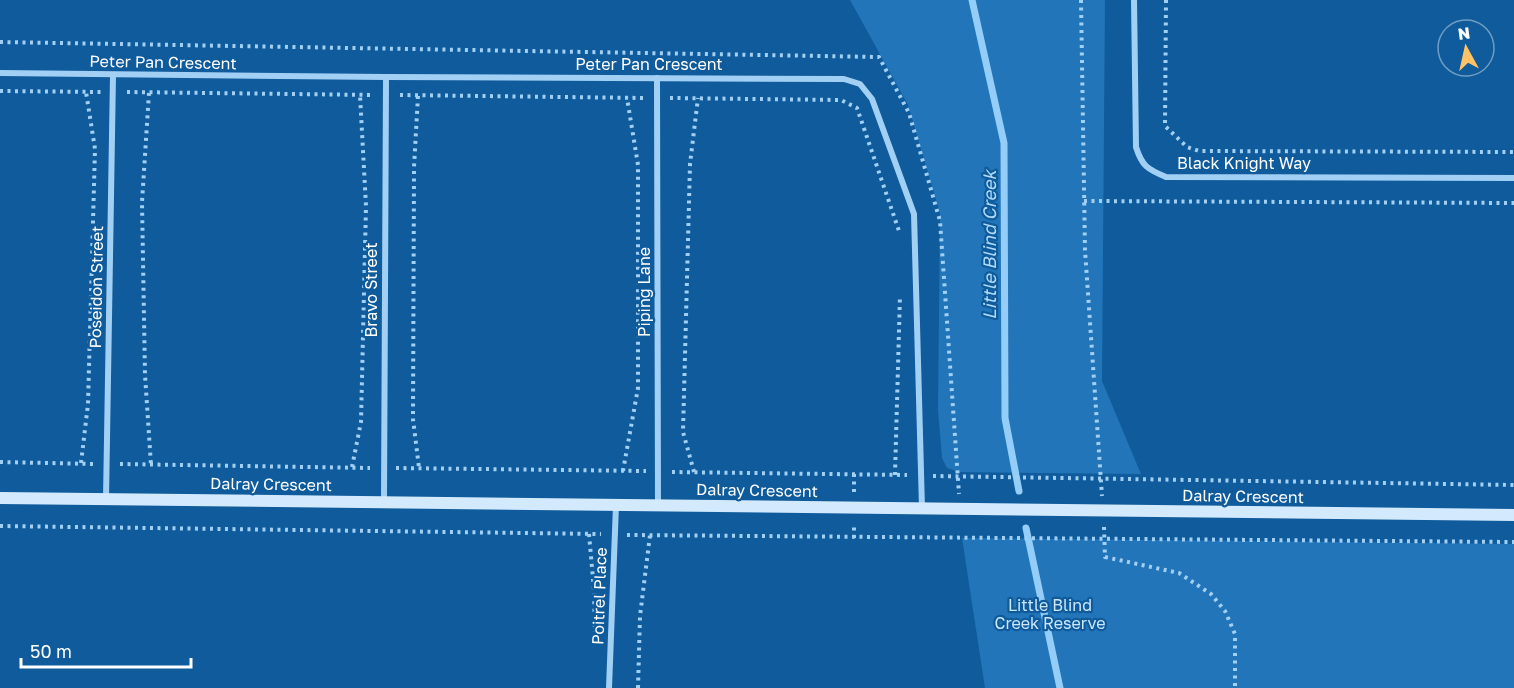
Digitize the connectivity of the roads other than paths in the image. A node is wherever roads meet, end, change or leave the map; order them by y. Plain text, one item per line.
1 (1134, 0) edge
2 (0, 73) edge
3 (113, 75) junction
4 (386, 77) junction
5 (657, 78) junction
6 (1514, 177) edge
7 (0, 498) edge
8 (106, 499) junction
9 (384, 502) junction
10 (616, 505) junction
11 (658, 506) junction
12 (922, 508) junction
13 (1514, 515) edge
14 (609, 688) edge

1 - 6 street, Black Knight Way
2 - 3 street, Peter Pan Crescent
3 - 4 street, Peter Pan Crescent
3 - 8 street, Poseidon Street
4 - 5 street, Peter Pan Crescent
4 - 9 street, Bravo Street
5 - 11 street, Piping Lane
5 - 12 street, Peter Pan Crescent
7 - 8 street, Dalray Crescent
8 - 9 street, Dalray Crescent
9 - 10 street, Dalray Crescent
10 - 11 street, Dalray Crescent
10 - 14 street, Poitrel Place
11 - 12 street, Dalray Crescent
12 - 13 street, Dalray Crescent

